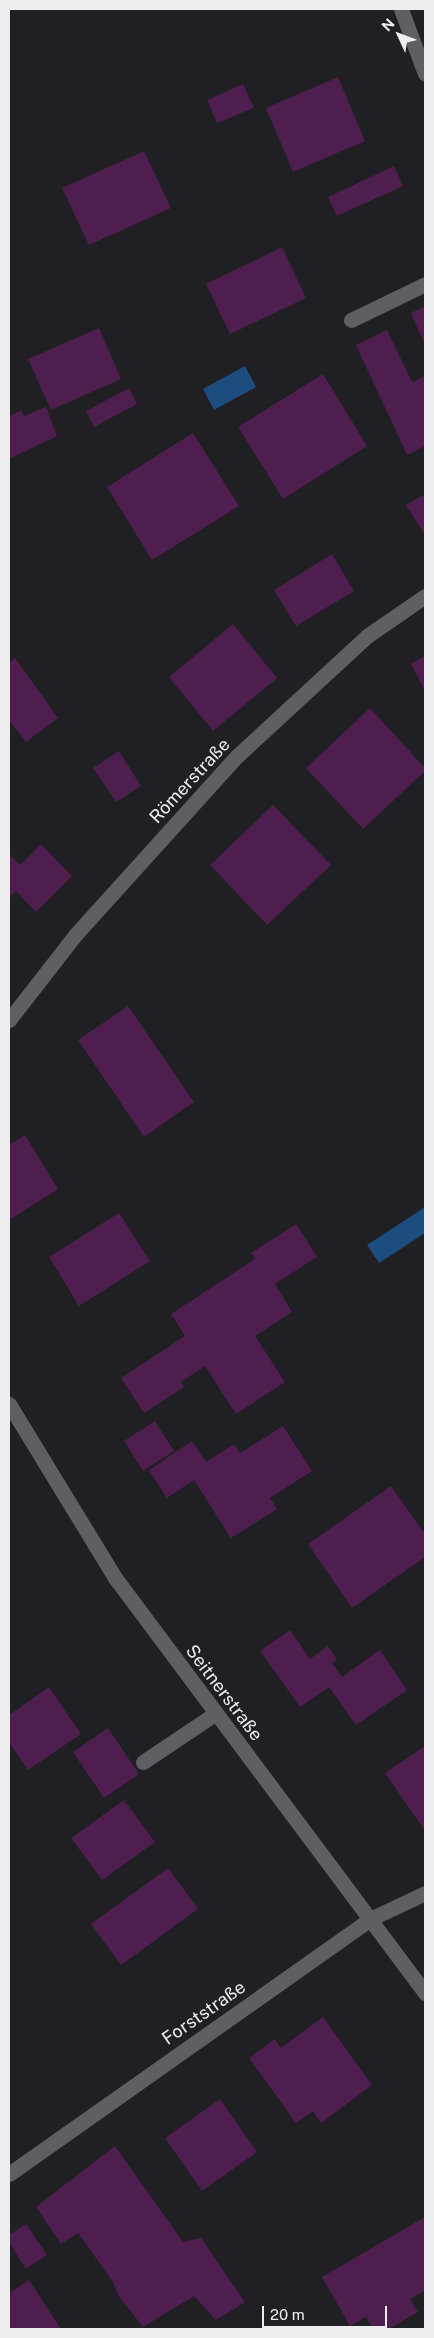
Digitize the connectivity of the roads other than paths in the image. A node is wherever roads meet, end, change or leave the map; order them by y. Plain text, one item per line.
1 (401, 9) edge
2 (425, 74) edge
3 (425, 284) edge
4 (351, 320) dead end
5 (425, 596) edge
6 (9, 1020) edge
7 (9, 1404) edge
8 (216, 1713) junction
9 (143, 1762) dead end
10 (425, 1893) edge
11 (370, 1919) junction
12 (425, 1993) edge
13 (9, 2174) edge

1 - 2 street
3 - 4 street
5 - 6 street, Römerstraße
7 - 8 street, Seitnerstraße
8 - 9 street
8 - 11 street, Seitnerstraße
10 - 11 street, Forststraße
11 - 12 street, Seitnerstraße
11 - 13 street, Forststraße

